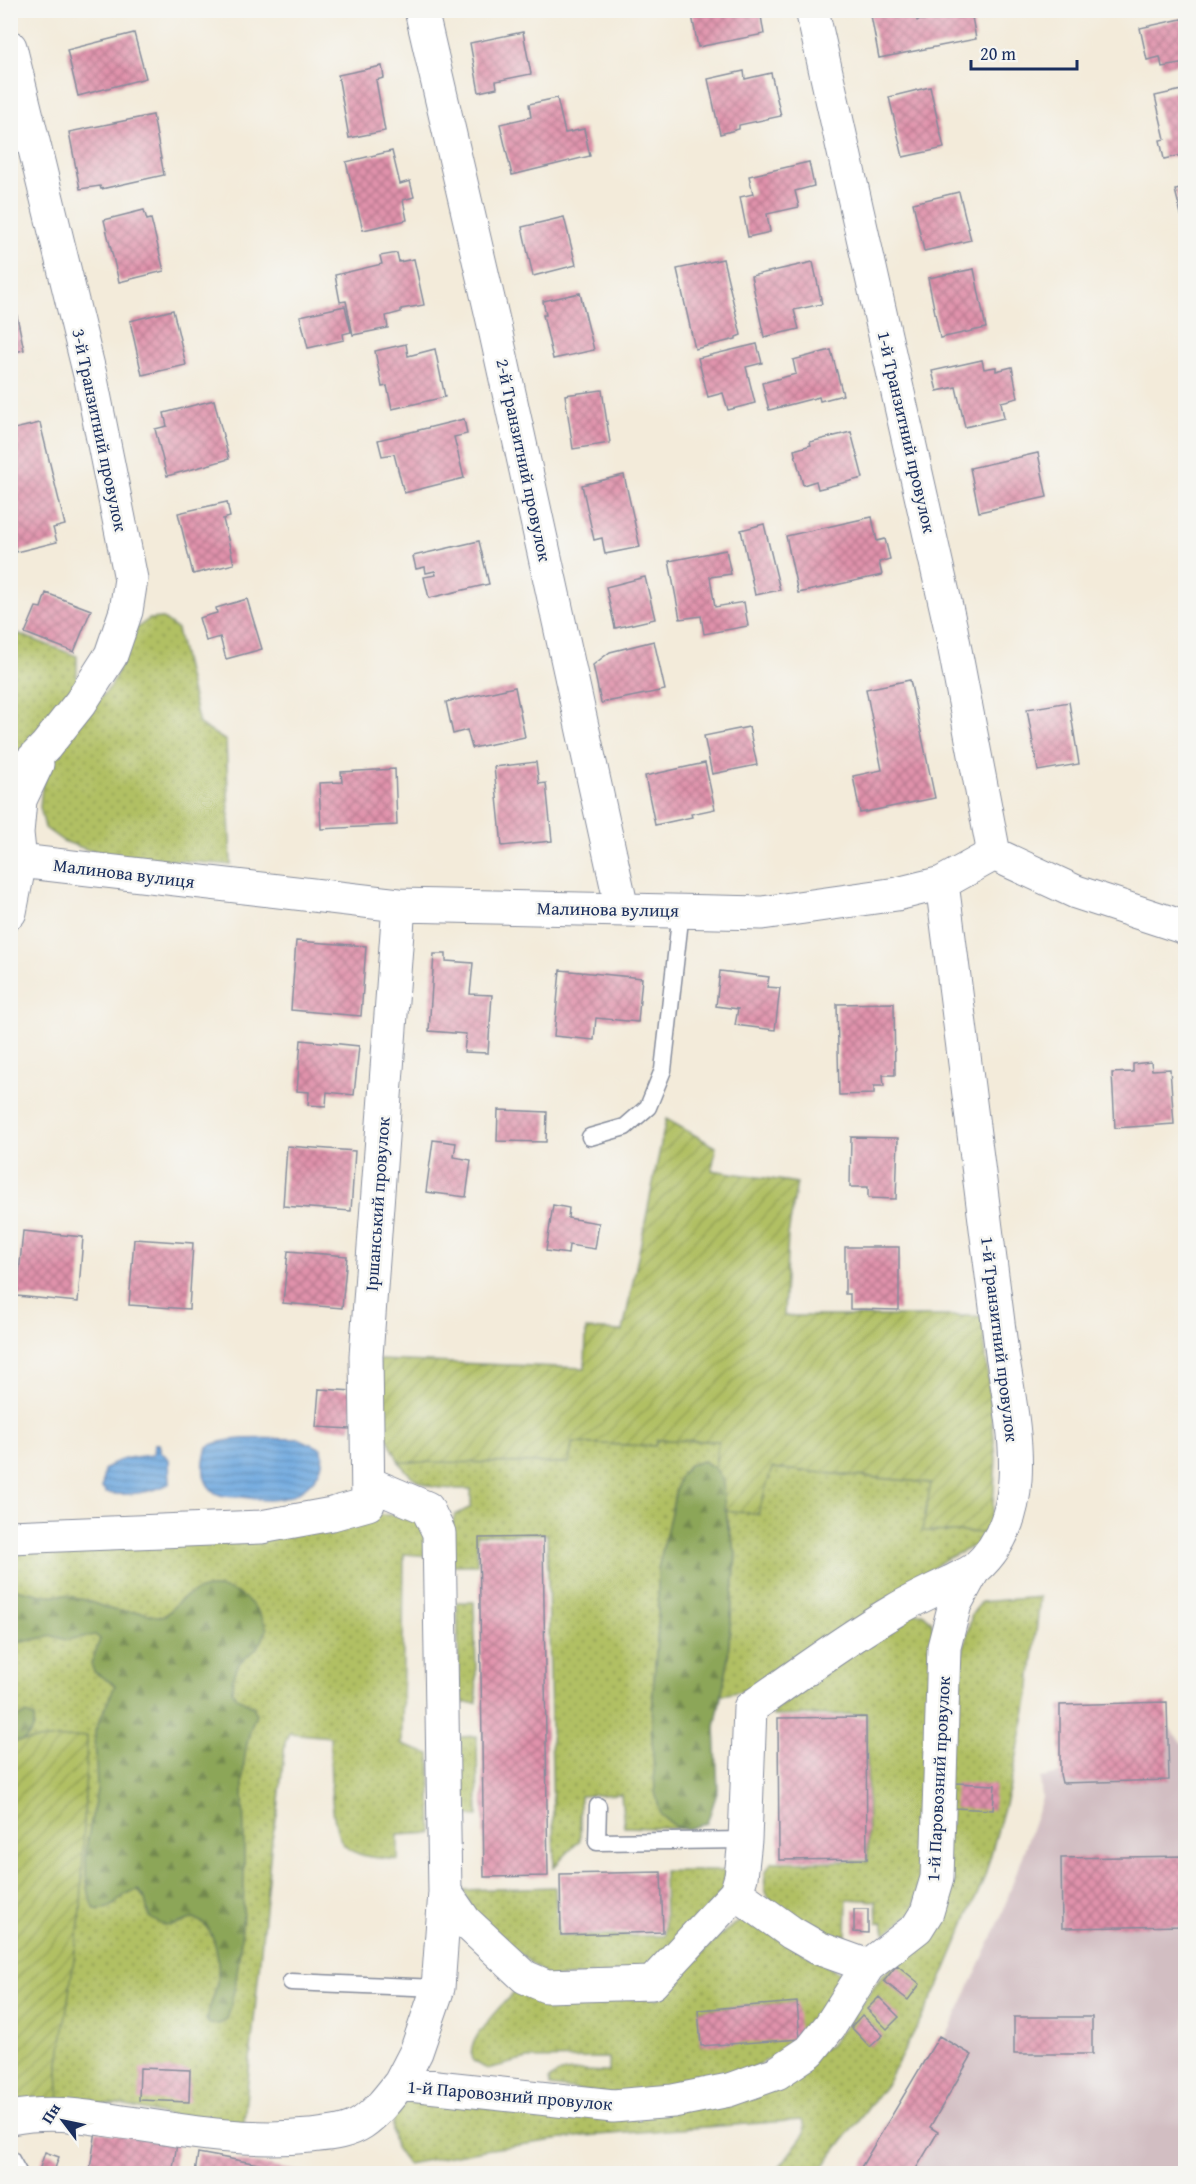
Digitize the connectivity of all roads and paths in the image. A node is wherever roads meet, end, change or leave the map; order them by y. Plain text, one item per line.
1 (421, 10) edge
2 (812, 10) edge
3 (10, 47) edge
4 (46, 746) junction
5 (10, 783) edge
6 (994, 854) junction
7 (15, 858) edge
8 (942, 883) junction
9 (399, 905) junction
10 (622, 909) junction
11 (681, 911) junction
12 (10, 912) edge
13 (1185, 928) edge
14 (590, 1137) dead end
15 (368, 1493) junction
16 (10, 1538) edge
17 (973, 1570) junction
18 (598, 1806) dead end
19 (745, 1840) junction
20 (446, 1892) junction
21 (736, 1893) junction
22 (868, 1966) junction
23 (291, 1982) dead end
24 (438, 1988) junction
25 (400, 2084) junction
26 (10, 2118) edge
27 (10, 2158) edge
28 (19, 2174) edge

1 - 10 street, 2-й Транзитний провулок
2 - 6 street, 1-й Транзитний провулок
3 - 4 street, 3-й Транзитний провулок
4 - 5 street, 3-й Транзитний провулок
4 - 7 street
6 - 8 street, Малинова вулиця
6 - 13 street
7 - 9 street, Малинова вулиця
7 - 12 street
8 - 11 street, Малинова вулиця
8 - 17 street, 1-й Транзитний провулок
9 - 10 street, Малинова вулиця
9 - 15 street, Іршанський провулок
10 - 11 street, Малинова вулиця
11 - 14 lane
15 - 16 street
15 - 20 street
17 - 19 street, 1-й Транзитний провулок
17 - 22 street, 1-й Паровозний провулок
18 - 19 lane
19 - 21 street
20 - 21 street
20 - 24 street
21 - 22 street
22 - 25 street, 1-й Паровозний провулок
23 - 24 lane
24 - 25 street
25 - 26 street, 1-й Паровозний провулок
27 - 28 lane

